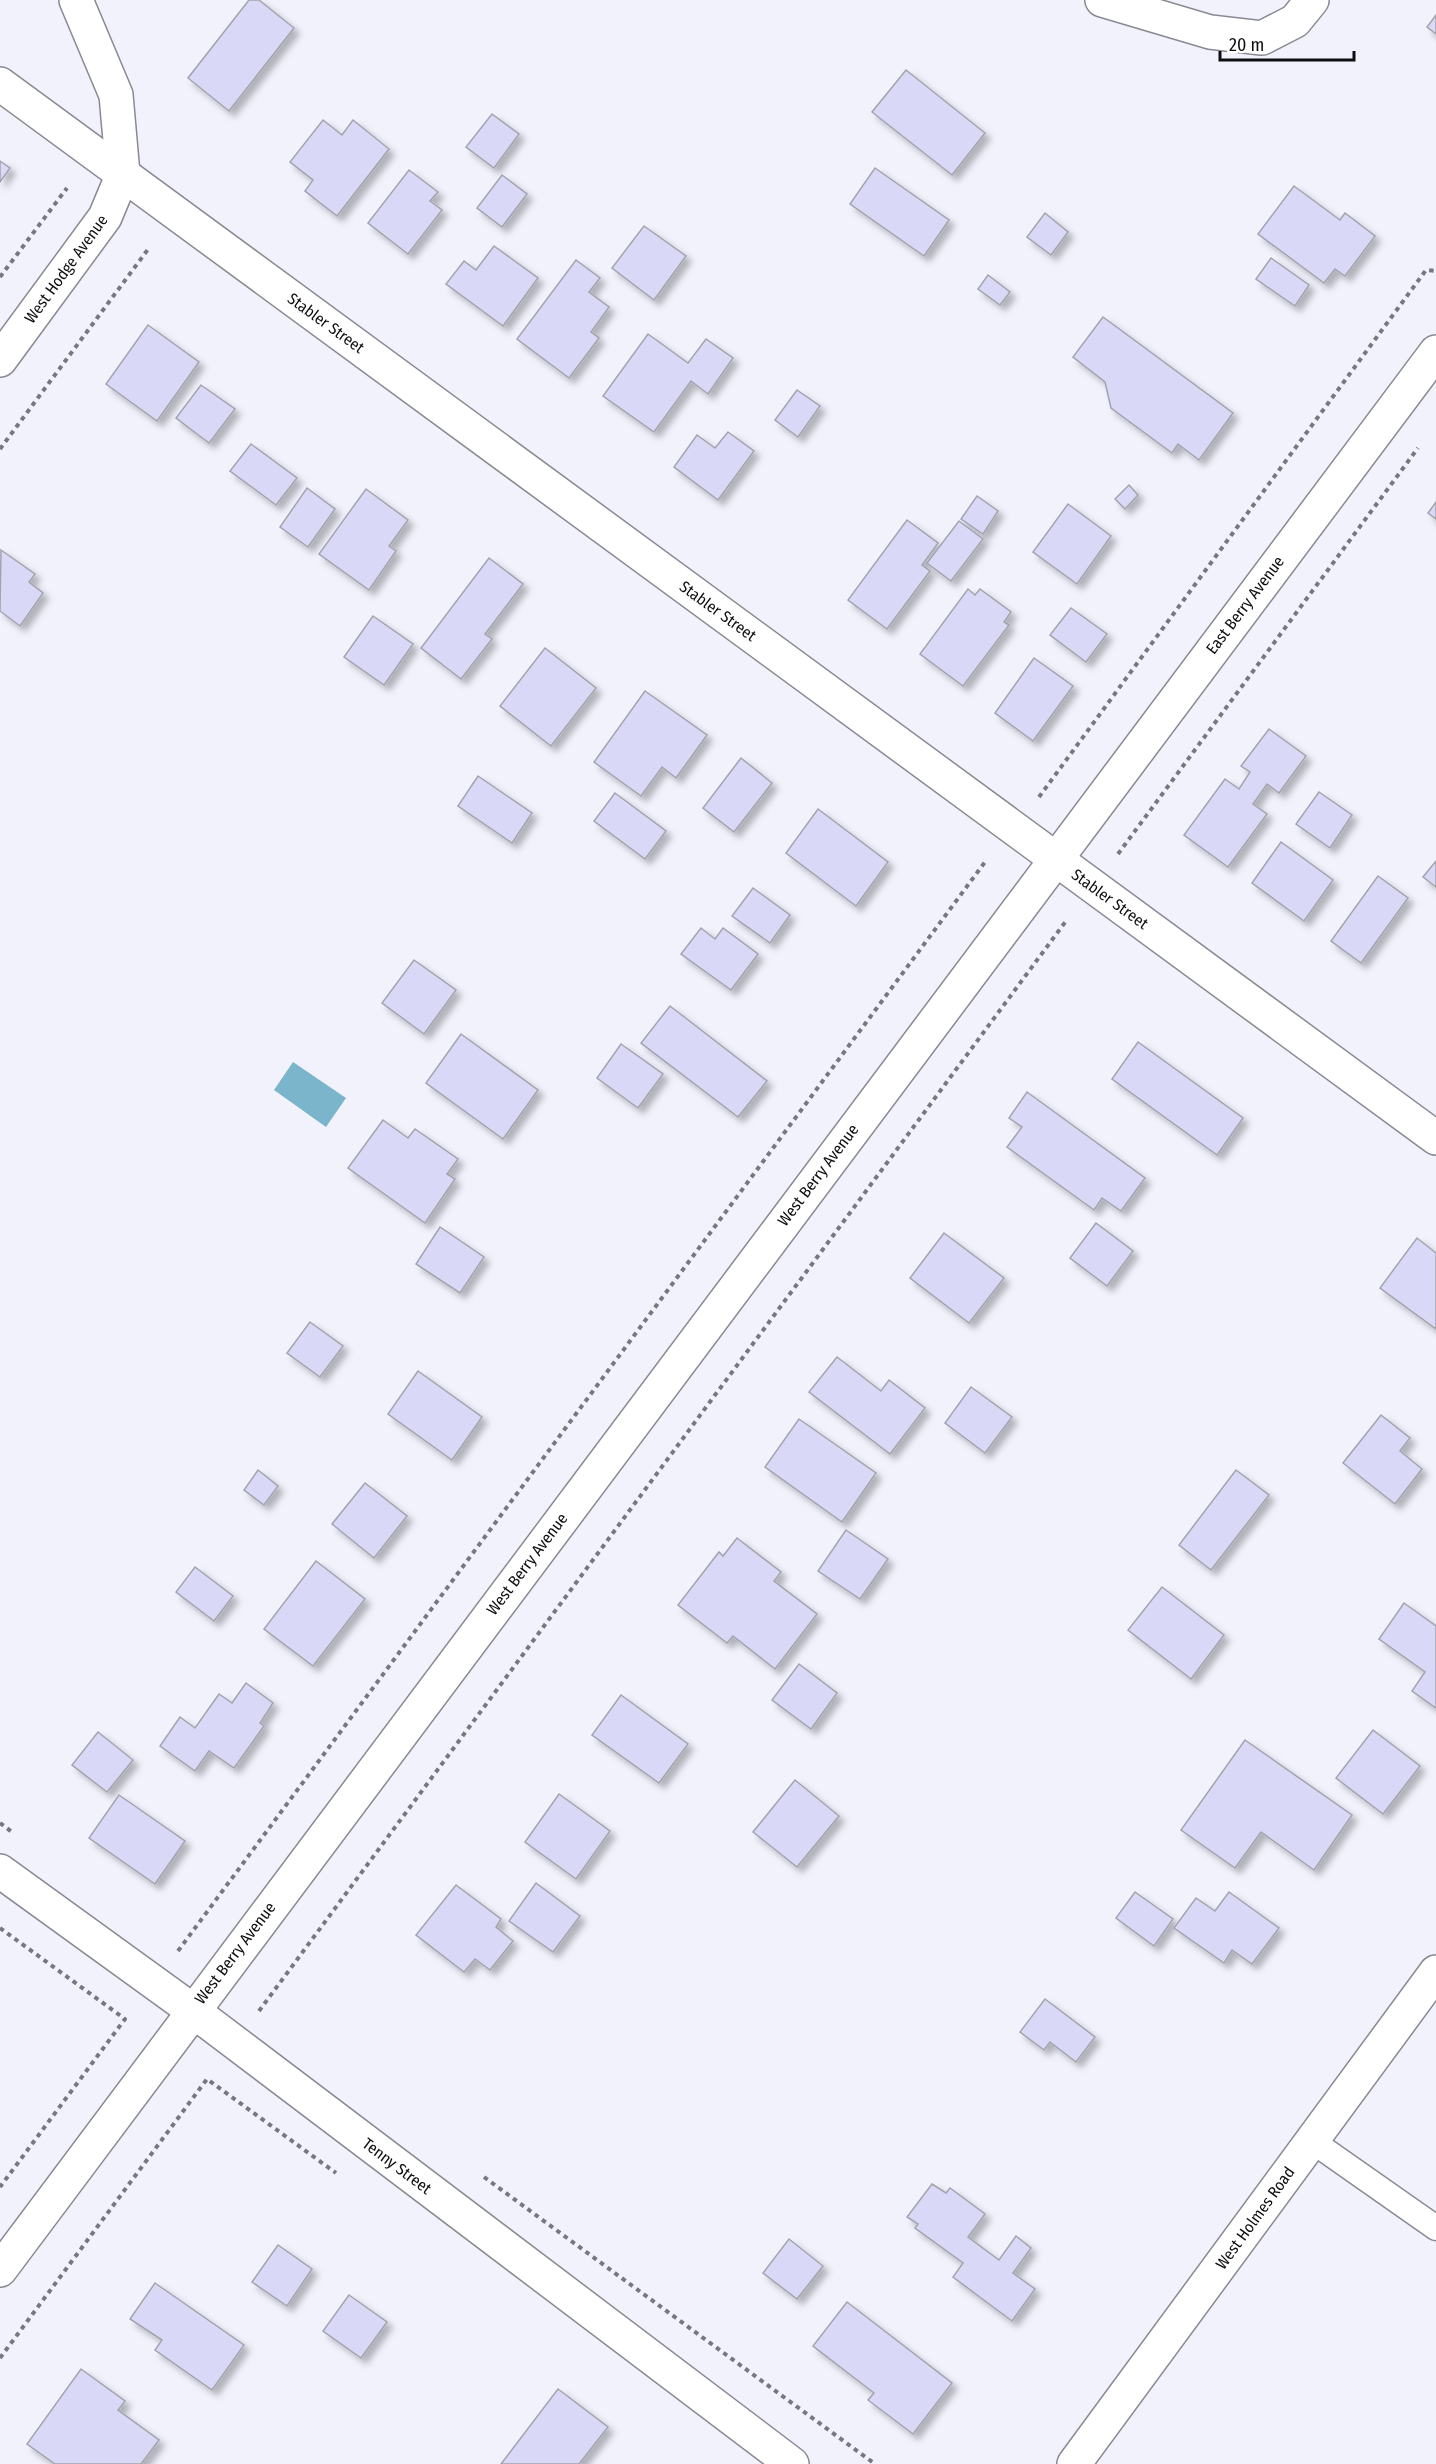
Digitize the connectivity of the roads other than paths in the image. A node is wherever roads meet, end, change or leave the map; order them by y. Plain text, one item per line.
1 (76, 0) edge
2 (1102, 0) edge
3 (1312, 0) edge
4 (0, 84) edge
5 (123, 174) junction
6 (1436, 352) edge
7 (0, 360) edge
8 (1055, 859) junction
9 (1436, 1137) edge
10 (0, 1871) edge
11 (1436, 1972) edge
12 (192, 2010) junction
13 (1312, 2140) junction
14 (1436, 2228) edge
15 (0, 2270) edge
16 (792, 2464) edge
17 (1074, 2464) edge

1 - 5 street
2 - 3 street
4 - 5 street, Stabler Street
5 - 7 street, West Hodge Avenue
5 - 8 street, Stabler Street
6 - 8 street, East Berry Avenue
8 - 9 street, Stabler Street
8 - 12 street, West Berry Avenue
10 - 12 street, Tenny Street
11 - 13 street, West Holmes Road
12 - 15 street, West Berry Avenue
12 - 16 street, Tenny Street
13 - 14 lane
13 - 17 street, West Holmes Road

